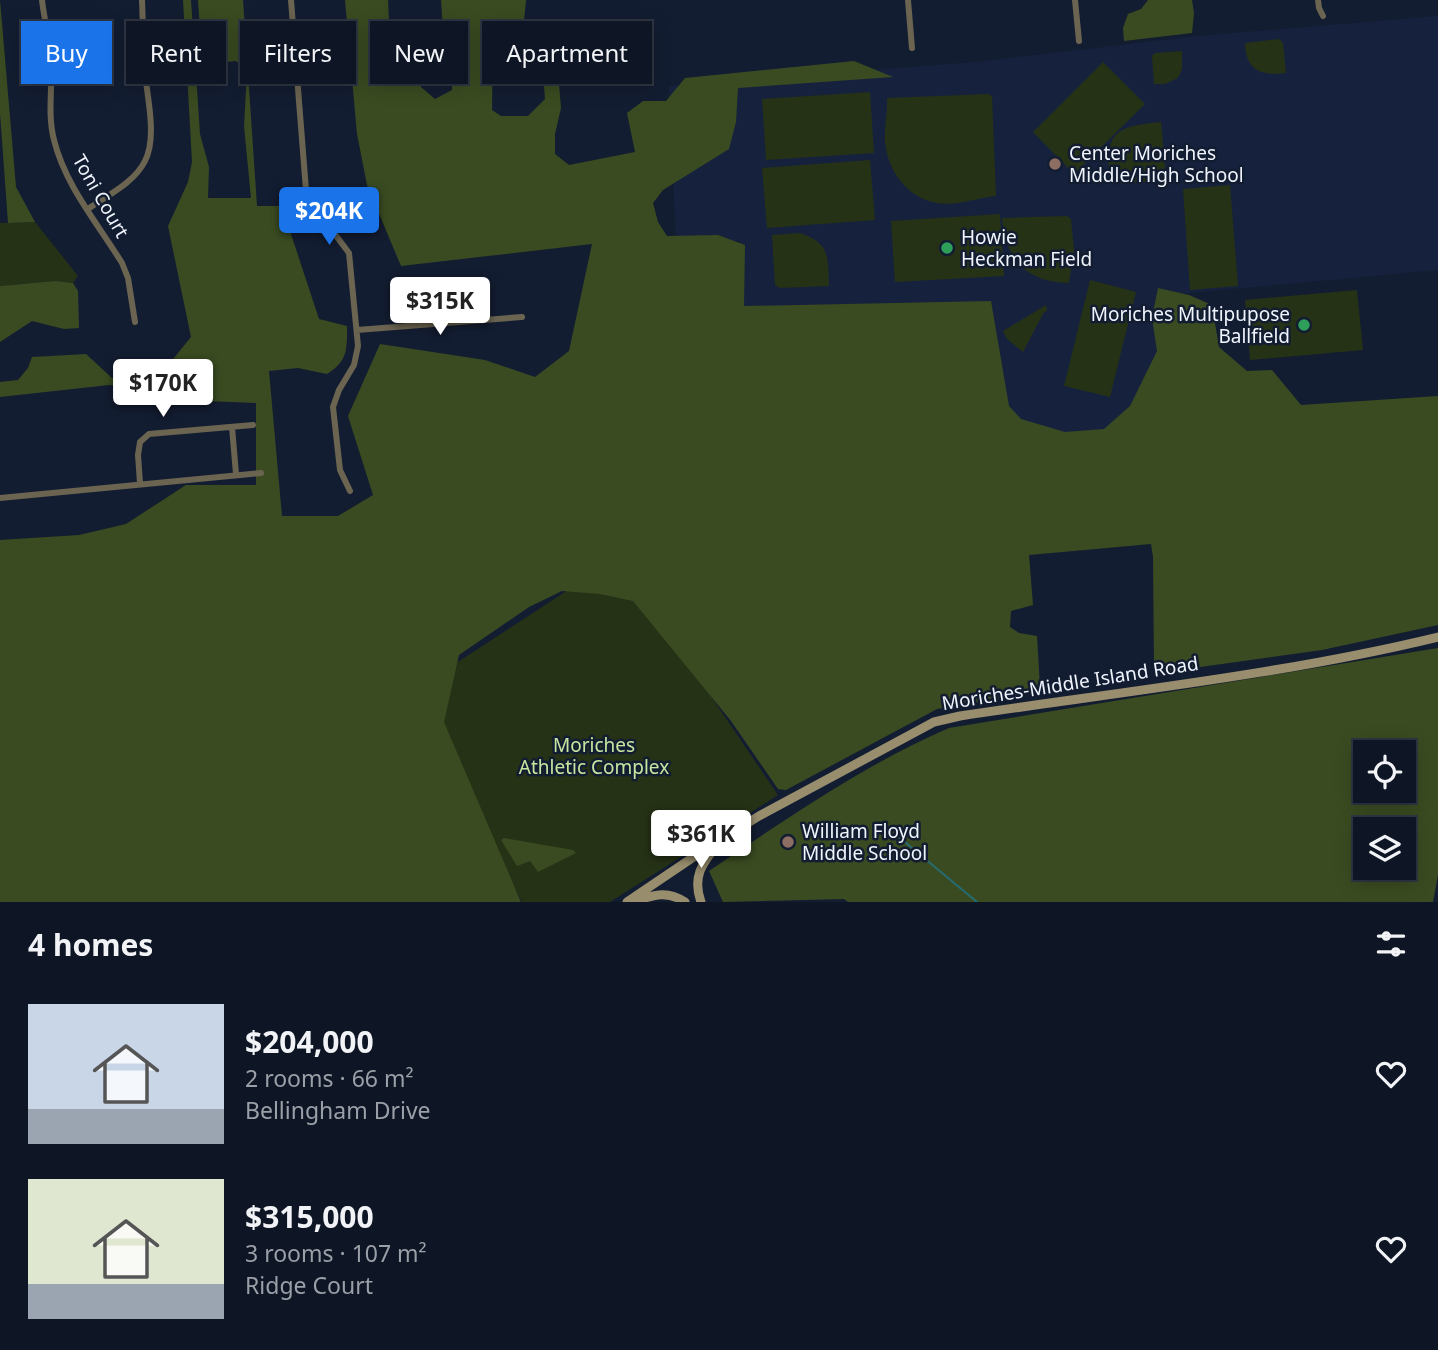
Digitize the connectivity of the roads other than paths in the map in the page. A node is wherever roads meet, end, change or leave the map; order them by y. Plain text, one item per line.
1 (42, 0) edge
2 (142, 0) edge
3 (291, 0) edge
4 (908, 0) edge
5 (1074, 0) edge
6 (1318, 0) edge
7 (1323, 16) dead end
8 (1079, 41) dead end
9 (912, 48) dead end
10 (88, 209) junction
11 (522, 317) dead end
12 (135, 322) dead end
13 (357, 330) junction
14 (253, 425) dead end
15 (232, 427) junction
16 (261, 472) dead end
17 (236, 474) junction
18 (140, 483) junction
19 (350, 491) dead end
20 (0, 498) edge
21 (1438, 637) edge
22 (724, 837) junction
23 (627, 902) edge
24 (633, 902) edge
25 (685, 902) edge
26 (701, 902) edge

1 - 10 street, Toni Court
2 - 10 street
3 - 13 street
4 - 9 street
5 - 8 street
6 - 7 street
10 - 12 street, Toni Court
11 - 13 street
13 - 19 street
14 - 15 street
15 - 17 street
15 - 18 street
16 - 17 street
17 - 18 street
18 - 20 street
21 - 22 main road, Moriches-Middle Island Road
22 - 23 main road, Moriches-Middle Island Road
22 - 26 main road
24 - 25 main road

